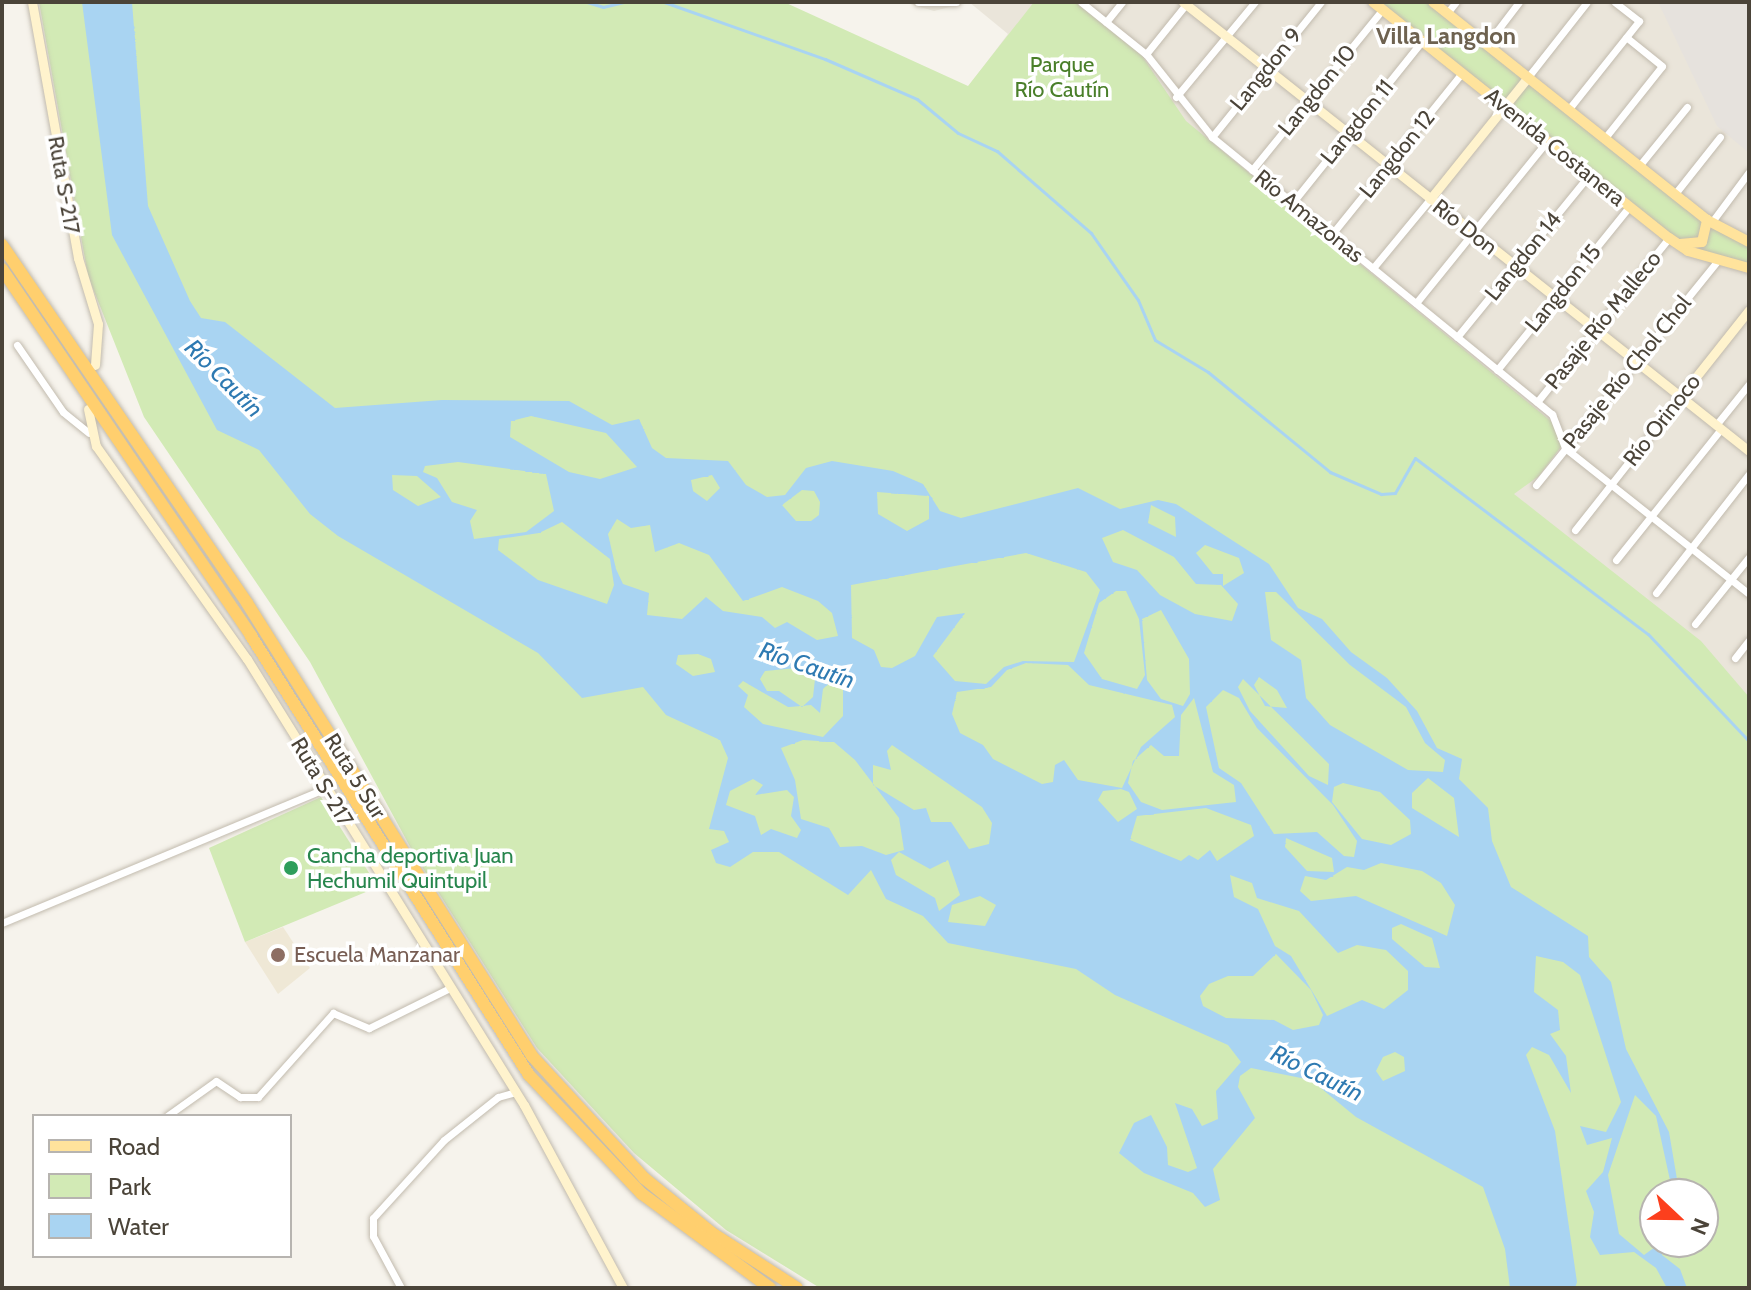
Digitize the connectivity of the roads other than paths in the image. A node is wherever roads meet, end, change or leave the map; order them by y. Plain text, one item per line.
1 (32, 2) edge
2 (918, 2) edge
3 (956, 2) edge
4 (1081, 2) edge
5 (1122, 2) edge
6 (1255, 2) edge
7 (1321, 2) edge
8 (1373, 2) edge
9 (1433, 2) edge
10 (1456, 2) edge
11 (1519, 2) edge
12 (1587, 2) edge
13 (1615, 2) edge
14 (1186, 3) edge
15 (1382, 10) junction
16 (1447, 13) junction
17 (1106, 22) junction
18 (1226, 37) junction
19 (1626, 37) junction
20 (1422, 41) junction
21 (1487, 44) junction
22 (1146, 54) junction
23 (1267, 69) junction
24 (1462, 73) junction
25 (1528, 77) junction
26 (1176, 97) junction
27 (1308, 102) junction
28 (1504, 107) junction
29 (1687, 107) dead end
30 (1568, 110) junction
31 (1347, 133) junction
32 (1212, 137) junction
33 (1720, 137) dead end
34 (1604, 139) junction
35 (1547, 141) junction
36 (1388, 165) junction
37 (1639, 166) junction
38 (1252, 170) junction
39 (1749, 172) edge
40 (1589, 175) junction
41 (1674, 195) junction
42 (1430, 199) junction
43 (1293, 202) junction
44 (1629, 207) junction
45 (1709, 222) junction
46 (1473, 233) junction
47 (1332, 234) junction
48 (1673, 241) junction
49 (1749, 242) edge
50 (2, 245) edge
51 (1718, 260) junction
52 (1515, 266) junction
53 (1373, 268) junction
54 (1749, 268) edge
55 (2, 269) edge
56 (1555, 298) junction
57 (1416, 303) junction
58 (1749, 310) edge
59 (1596, 330) junction
60 (1457, 337) junction
61 (17, 345) dead end
62 (1635, 361) junction
63 (95, 365) dead end
64 (1497, 370) junction
65 (1749, 384) edge
66 (1680, 397) junction
67 (1537, 402) junction
68 (88, 409) dead end
69 (1719, 427) junction
70 (89, 433) junction
71 (1565, 448) junction
72 (1749, 451) edge
73 (1749, 474) edge
74 (1536, 485) dead end
75 (1611, 485) junction
76 (1651, 516) junction
77 (1575, 530) dead end
78 (1691, 548) junction
79 (1749, 557) edge
80 (1616, 560) dead end
81 (1731, 580) junction
82 (1656, 593) dead end
83 (1749, 594) edge
84 (1695, 624) dead end
85 (1749, 640) edge
86 (1735, 658) dead end
87 (326, 788) junction
88 (2, 923) edge
89 (448, 989) junction
90 (516, 1092) junction
91 (170, 1114) edge
92 (401, 1288) edge
93 (623, 1288) edge
94 (770, 1288) edge
95 (797, 1288) edge

1 - 63 main road, Ruta S-217
2 - 3 street
4 - 17 street, Río Amazonas
5 - 17 street
6 - 18 street
7 - 23 street, Langdon 9
8 - 15 main road, Avenida Costanera
9 - 16 main road, Avenida Costanera
10 - 16 street
11 - 21 street
12 - 25 street
13 - 19 street
14 - 18 main road, Río Don
14 - 22 street
15 - 20 main road, Avenida Costanera
15 - 27 street, Langdon 10
16 - 21 main road, Avenida Costanera
17 - 22 street, Río Amazonas
18 - 23 main road, Río Don
18 - 26 street
19 - 30 street
19 - 34 street
20 - 24 main road, Avenida Costanera
20 - 31 street, Langdon 11
21 - 25 main road, Avenida Costanera
22 - 26 street, Río Amazonas
23 - 27 main road, Río Don
23 - 32 street, Langdon 9
24 - 28 main road, Avenida Costanera
24 - 36 street, Langdon 12
25 - 28 main road
25 - 30 main road, Avenida Costanera
26 - 32 street, Río Amazonas
27 - 31 main road, Río Don
27 - 38 street, Langdon 10
28 - 35 main road, Avenida Costanera
28 - 42 main road
29 - 37 street
30 - 34 main road, Avenida Costanera
31 - 36 main road, Río Don
31 - 43 street, Langdon 11
32 - 38 street, Río Amazonas
33 - 41 street
34 - 37 main road, Avenida Costanera
35 - 40 main road, Avenida Costanera
35 - 46 street
36 - 42 main road, Río Don
36 - 47 street, Langdon 12
37 - 41 main road, Avenida Costanera
38 - 43 street, Río Amazonas
39 - 45 street
40 - 44 main road, Avenida Costanera
40 - 52 street, Langdon 14
41 - 45 main road, Avenida Costanera
42 - 46 main road, Río Don
42 - 53 street
43 - 47 street, Río Amazonas
44 - 48 main road, Avenida Costanera
44 - 56 street, Langdon 15
45 - 48 main road
45 - 49 main road, Avenida Costanera
46 - 52 main road, Río Don
46 - 57 street
47 - 53 street, Río Amazonas
48 - 51 main road, Avenida Costanera
48 - 59 street, Pasaje Río Malleco
50 - 95 highway, Ruta 5 Sur
51 - 54 main road, Avenida Costanera
51 - 62 street, Pasaje Río Chol Chol
52 - 56 main road, Río Don
52 - 60 street, Langdon 14
53 - 57 street, Río Amazonas
55 - 94 highway, Ruta 5 Sur
56 - 59 main road, Río Don
56 - 64 street, Langdon 15
57 - 60 street, Río Amazonas
58 - 66 main road, Río Orinoco
59 - 62 main road, Río Don
59 - 67 street, Pasaje Río Malleco
60 - 64 street, Río Amazonas
61 - 70 street
62 - 66 main road, Río Don
62 - 71 street, Pasaje Río Chol Chol
64 - 67 street, Río Amazonas
65 - 69 street
66 - 69 main road, Río Don
66 - 75 street, Río Orinoco
67 - 71 street, Río Amazonas
68 - 70 main road
69 - 72 main road, Río Don
69 - 76 street
70 - 87 main road, Ruta S-217
71 - 74 street, Pasaje Río Chol Chol
71 - 75 street
73 - 78 street
75 - 76 street
75 - 77 street, Río Orinoco
76 - 78 street
76 - 80 street
78 - 81 street
78 - 82 street
79 - 81 street
81 - 83 street
81 - 84 street
85 - 86 street
87 - 88 street
87 - 89 main road, Ruta S-217
89 - 90 main road, Ruta S-217
89 - 91 street
90 - 92 street
90 - 93 main road, Ruta S-217

